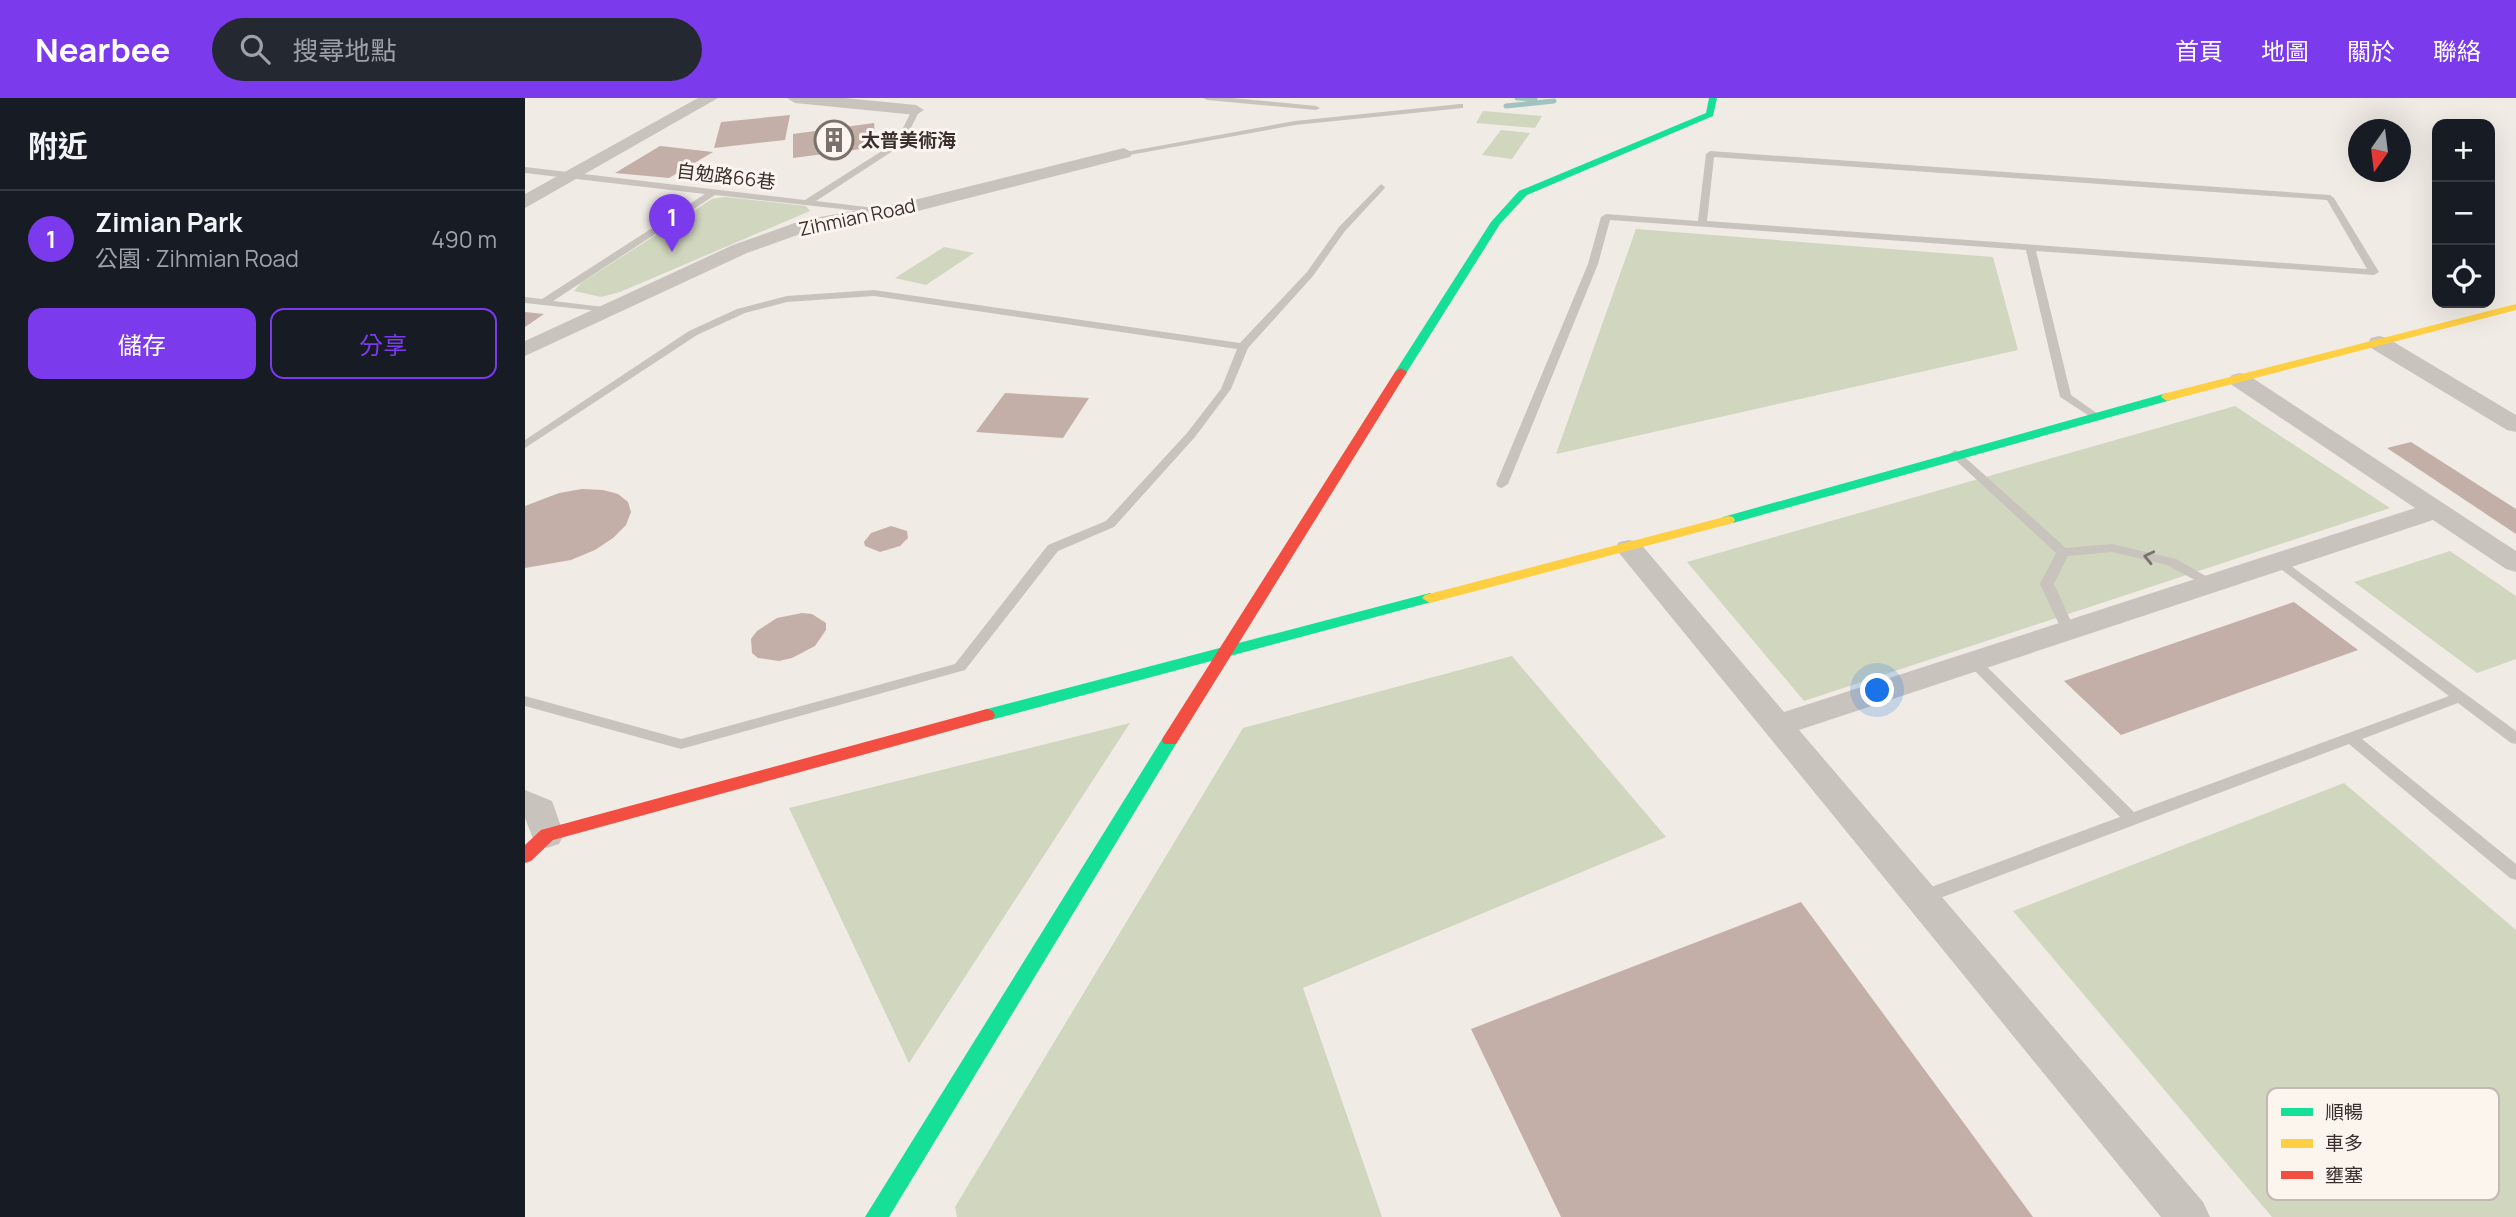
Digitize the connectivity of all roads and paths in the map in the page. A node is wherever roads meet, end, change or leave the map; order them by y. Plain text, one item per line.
1 (710, 98) edge
2 (795, 98) edge
3 (1207, 98) edge
4 (1713, 98) edge
5 (1460, 106) dead end
6 (1316, 108) dead end
7 (916, 110) joint
8 (1124, 153) joint
9 (525, 170) edge
10 (573, 175) junction
11 (1381, 187) dead end
12 (714, 192) junction
13 (525, 202) edge
14 (807, 203) junction
15 (875, 211) junction
16 (1702, 224) junction
17 (2030, 247) junction
18 (525, 300) edge
19 (543, 303) junction
20 (604, 310) junction
21 (2512, 312) edge
22 (2379, 343) junction
23 (1243, 346) junction
24 (525, 349) edge
25 (2240, 380) junction
26 (2094, 416) junction
27 (2516, 425) edge
28 (525, 444) edge
29 (1955, 454) junction
30 (1502, 485) dead end
31 (2436, 510) junction
32 (1629, 548) junction
33 (2063, 552) junction
34 (2279, 561) junction
35 (2516, 563) edge
36 (2211, 583) junction
37 (2068, 630) junction
38 (1225, 650) junction
39 (1973, 661) junction
40 (2460, 697) junction
41 (525, 701) edge
42 (1776, 726) junction
43 (2352, 738) junction
44 (2516, 739) edge
45 (525, 803) edge
46 (2132, 820) junction
47 (536, 845) edge
48 (2516, 873) edge
49 (1921, 898) junction
50 (876, 1217) edge
51 (2188, 1217) edge

1 - 10 street
2 - 7 street
3 - 6 lane
4 - 38 street
5 - 8 lane
7 - 14 lane
8 - 15 street, Zihmian Road
9 - 10 lane, 自勉路66巷
10 - 12 lane, 自勉路66巷
10 - 13 street
11 - 23 lane
12 - 14 lane, 自勉路66巷
12 - 19 lane
14 - 15 lane, 自勉路66巷
15 - 20 street, Zihmian Road
16 - 17 lane
16 - 17 lane
16 - 30 lane
17 - 26 lane
18 - 19 lane
19 - 20 lane
20 - 24 street, Zihmian Road
21 - 22 street
22 - 25 street
22 - 27 street
23 - 28 lane
23 - 41 lane
25 - 26 street
25 - 31 street
26 - 29 street
29 - 32 street
29 - 33 lane
31 - 34 street
31 - 35 street
32 - 38 street
32 - 42 street
36 -> 33 lane
33 - 37 lane
34 - 36 street
34 - 40 lane
36 - 37 street
37 - 39 street
38 - 47 street
38 - 50 street
39 - 42 street
39 - 46 lane
40 - 43 lane
40 - 44 lane
42 - 49 street
43 - 46 lane
43 - 48 lane
45 - 47 street
46 - 49 lane
49 - 51 street

